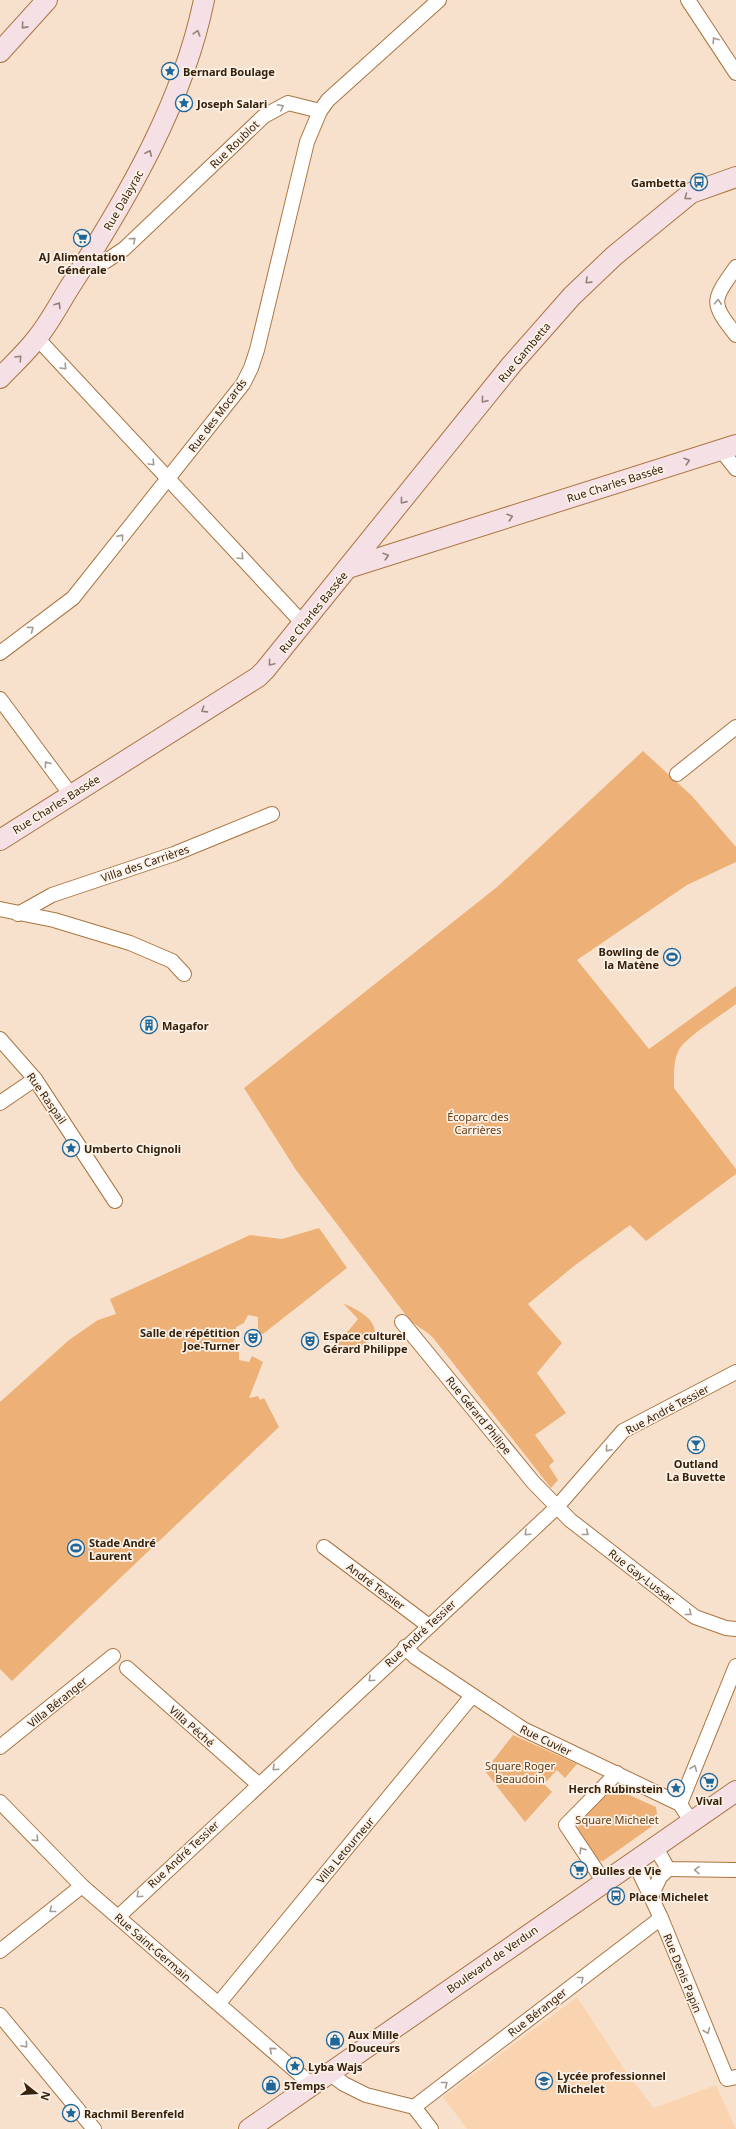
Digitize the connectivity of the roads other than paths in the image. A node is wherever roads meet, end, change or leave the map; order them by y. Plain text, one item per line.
1 (47, 0) edge
2 (204, 0) edge
3 (439, 0) edge
4 (688, 0) edge
5 (0, 52) edge
6 (736, 73) edge
7 (320, 111) junction
8 (736, 178) edge
9 (87, 260) junction
10 (736, 268) edge
11 (736, 335) edge
12 (37, 338) junction
13 (0, 378) edge
14 (729, 447) edge
15 (736, 469) edge
16 (168, 479) junction
17 (348, 568) junction
18 (305, 623) junction
19 (0, 653) edge
20 (0, 699) edge
21 (736, 727) edge
22 (677, 774) dead end
23 (71, 795) junction
24 (272, 814) dead end
25 (0, 840) edge
26 (0, 909) edge
27 (18, 914) junction
28 (184, 974) dead end
29 (0, 1039) edge
30 (35, 1079) junction
31 (0, 1103) edge
32 (115, 1201) dead end
33 (402, 1322) dead end
34 (736, 1372) edge
35 (556, 1508) junction
36 (324, 1547) dead end
37 (429, 1626) junction
38 (736, 1629) edge
39 (405, 1647) junction
40 (113, 1656) dead end
41 (736, 1666) edge
42 (127, 1668) dead end
43 (472, 1696) junction
44 (0, 1747) edge
45 (617, 1774) junction
46 (258, 1784) junction
47 (736, 1791) edge
48 (0, 1802) edge
49 (680, 1804) junction
50 (691, 1821) junction
51 (656, 1846) junction
52 (634, 1861) junction
53 (668, 1870) junction
54 (736, 1870) edge
55 (604, 1882) junction
56 (82, 1886) junction
57 (651, 1897) junction
58 (118, 1917) junction
59 (661, 1918) junction
60 (0, 1951) edge
61 (219, 2003) junction
62 (0, 2015) edge
63 (329, 2073) junction
64 (736, 2077) edge
65 (312, 2085) junction
66 (414, 2108) junction
67 (94, 2129) edge
68 (249, 2129) edge
69 (431, 2129) edge

1 -> 5 street
9 -> 2 street, Rue Dalayrac
3 - 7 street
6 -> 4 street
9 -> 7 street, Rue Roublot
7 - 16 street, Rue des Mocards
8 -> 17 street, Rue Gambetta
12 -> 9 street, Rue Dalayrac
11 -> 10 street
13 -> 12 street, Rue Dalayrac
12 -> 16 street
14 - 15 street
17 -> 14 street, Rue Charles Bassée
16 -> 18 street
19 -> 16 street, Rue des Mocards
17 - 18 street, Rue Charles Bassée
18 -> 23 street, Rue Charles Bassée
23 -> 20 street
21 - 22 street
23 - 25 street, Rue Charles Bassée
24 - 27 street, Villa des Carrières
26 - 27 street
27 - 28 street
29 - 30 street, Rue Raspail
30 - 31 street
30 - 32 street, Rue Raspail
33 - 35 street, Rue Gérard Philipe
34 -> 35 street, Rue André Tessier
35 -> 37 street, Rue André Tessier
35 -> 38 street, Rue Gay-Lussac
36 - 37 street, André Tessier
37 - 39 street, Rue André Tessier
39 - 43 street, Rue Cuvier
39 -> 46 street, Rue André Tessier
40 - 44 street, Villa Béranger
49 -> 41 street
42 - 46 street, Villa Péché
43 - 45 street, Rue Cuvier
43 - 61 street, Villa Letourneur
45 - 49 street, Rue Cuvier
55 -> 45 street
46 -> 58 street, Rue André Tessier
47 - 50 street, Boulevard de Verdun
48 -> 56 street, Rue Saint-Germain
49 - 50 street
50 - 51 street, Boulevard de Verdun
51 - 52 street, Boulevard de Verdun
51 - 53 street
52 - 55 street, Boulevard de Verdun
52 - 57 street, Rue Denis Papin
54 -> 53 street
53 - 57 street
55 - 63 street, Boulevard de Verdun
56 - 58 street, Rue Saint-Germain
56 -> 60 street
57 - 59 street, Rue Denis Papin
58 - 61 street, Rue Saint-Germain
59 -> 64 street, Rue Denis Papin
66 -> 59 street, Rue Béranger
65 -> 61 street, Rue Saint-Germain
62 -> 67 street
63 - 65 street, Boulevard de Verdun
63 - 66 street
65 - 68 street, Boulevard de Verdun
66 - 69 street

